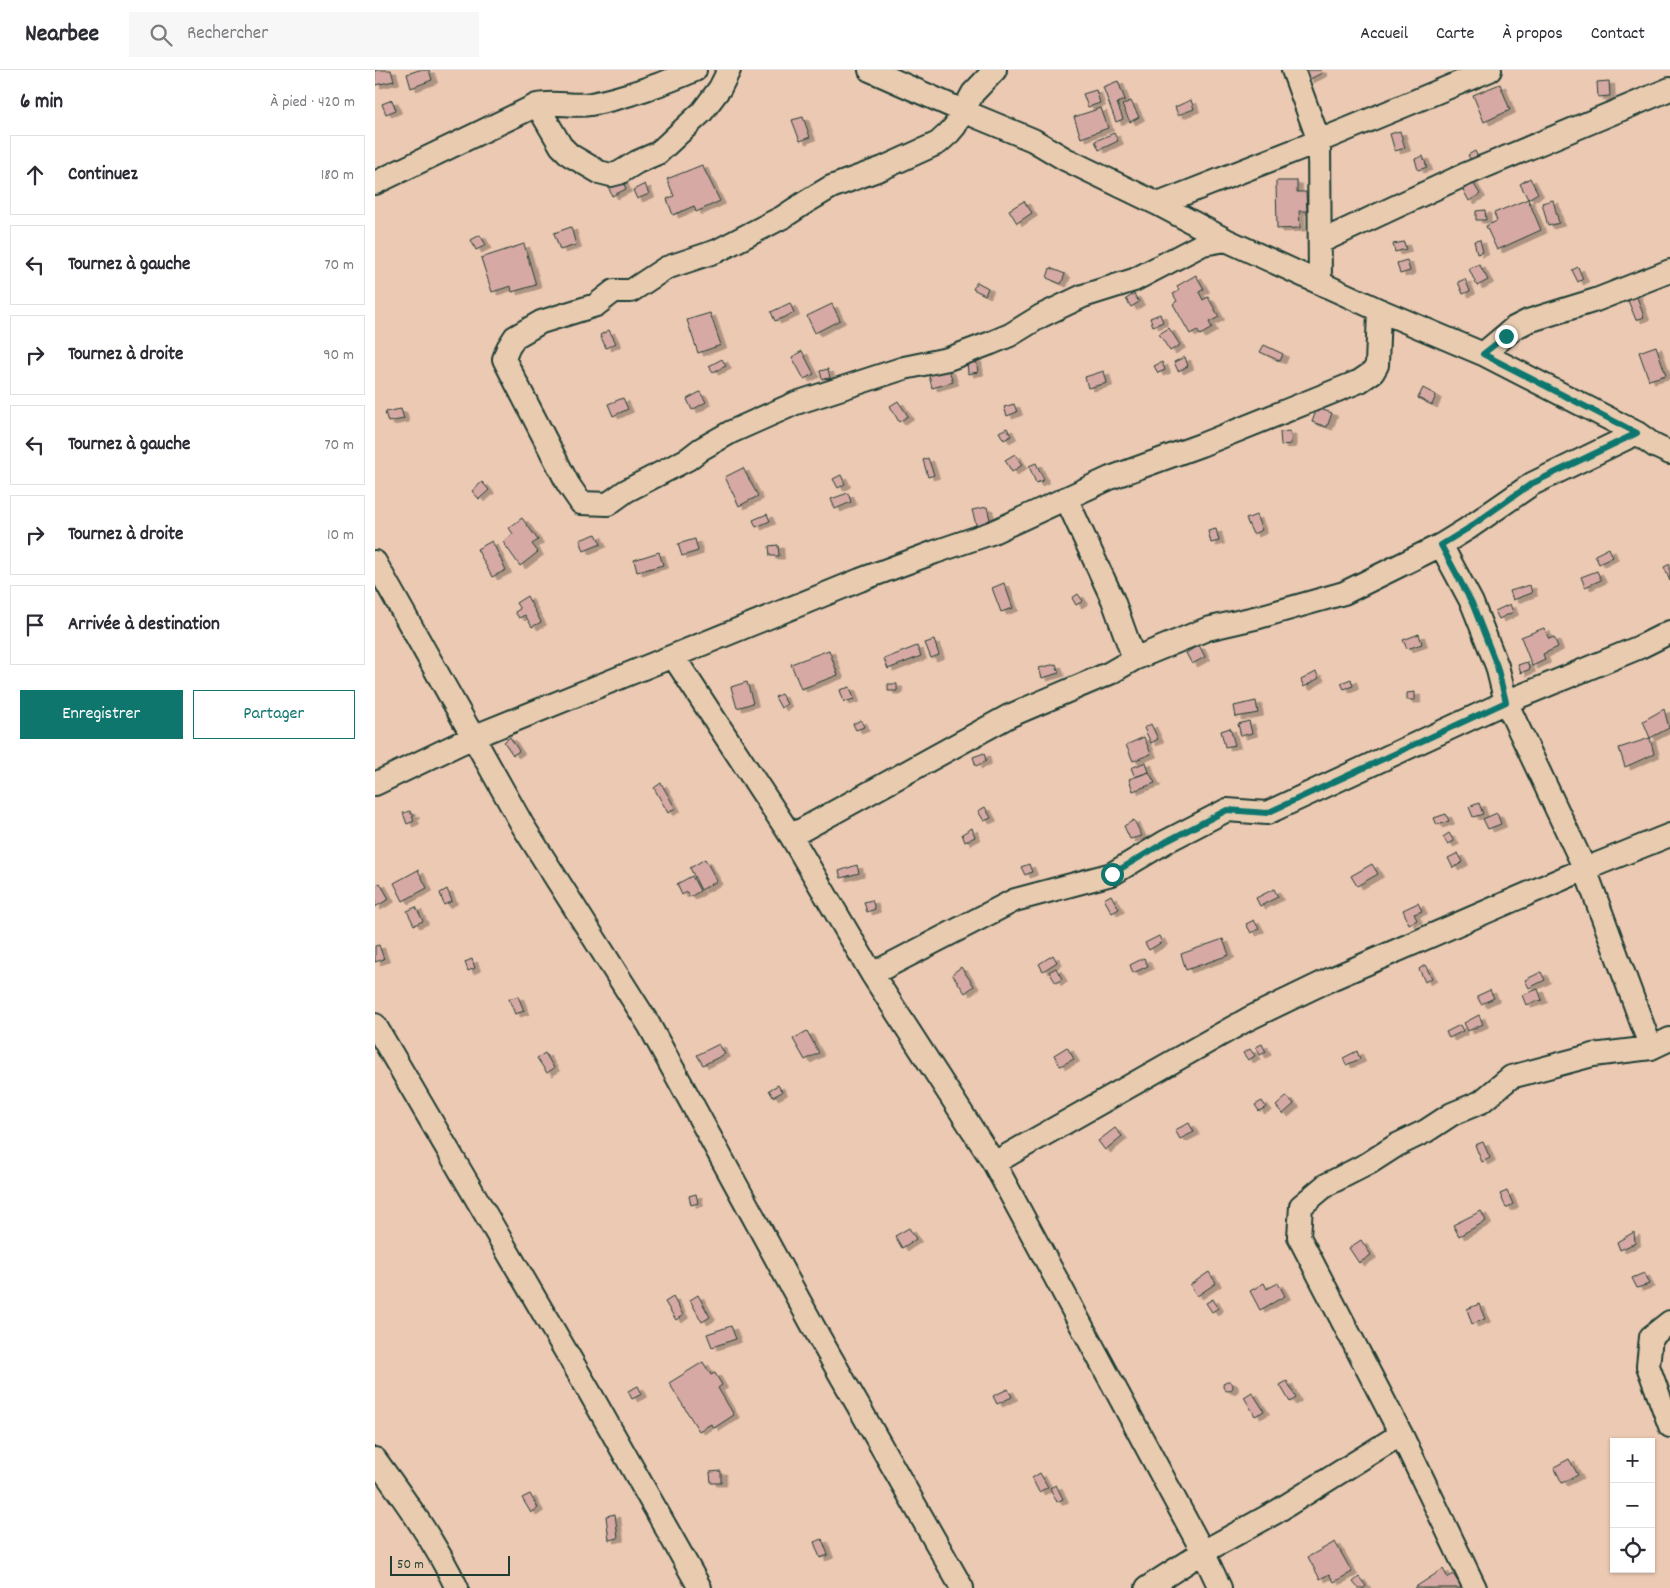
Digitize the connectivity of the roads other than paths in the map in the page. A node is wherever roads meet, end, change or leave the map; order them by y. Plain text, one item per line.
1 (695, 70) edge
2 (729, 70) edge
3 (870, 70) edge
4 (995, 70) edge
5 (1293, 70) edge
6 (1490, 70) edge
7 (1670, 89) edge
8 (537, 106) junction
9 (963, 111) junction
10 (1319, 141) junction
11 (375, 183) edge
12 (1158, 204) junction
13 (1226, 240) junction
14 (1321, 242) junction
15 (1670, 272) edge
16 (1320, 283) junction
17 (1379, 310) junction
18 (1483, 354) junction
19 (1637, 433) junction
20 (1665, 446) edge
21 (1066, 498) junction
22 (1441, 545) junction
23 (375, 562) edge
24 (1670, 632) edge
25 (673, 656) junction
26 (1134, 659) junction
27 (1506, 702) junction
28 (473, 738) junction
29 (375, 784) edge
30 (1670, 835) edge
31 (791, 836) junction
32 (1585, 869) junction
33 (873, 974) junction
34 (375, 1025) edge
35 (1660, 1043) edge
36 (994, 1163) junction
37 (1670, 1322) edge
38 (1670, 1426) edge
39 (1401, 1434) junction
40 (375, 1459) edge
41 (1203, 1552) junction
42 (457, 1588) edge
43 (700, 1588) edge
44 (961, 1588) edge
45 (1147, 1588) edge
46 (1220, 1588) edge
47 (1475, 1588) edge

1 - 8 street
2 - 8 street
3 - 9 street
4 - 9 street
5 - 10 street
6 - 10 street
7 - 14 street
8 - 11 street
9 - 12 street
9 - 13 street
10 - 12 street
10 - 14 street
12 - 13 street
13 - 16 street
14 - 16 street
15 - 18 street
16 - 17 street
17 - 18 street
17 - 21 street
18 - 19 street
19 - 20 street
19 - 22 street
21 - 25 street
21 - 26 street
22 - 26 street
22 - 27 street
23 - 28 street
24 - 27 street
25 - 28 street
25 - 31 street
26 - 31 street
27 - 32 street
27 - 33 street
28 - 29 street
28 - 44 street
30 - 32 street
31 - 33 street
32 - 35 street
32 - 36 street
33 - 36 street
34 - 43 street
35 - 39 street
36 - 41 street
37 - 38 street
39 - 41 street
39 - 47 street
40 - 42 street
41 - 45 street
41 - 46 street

